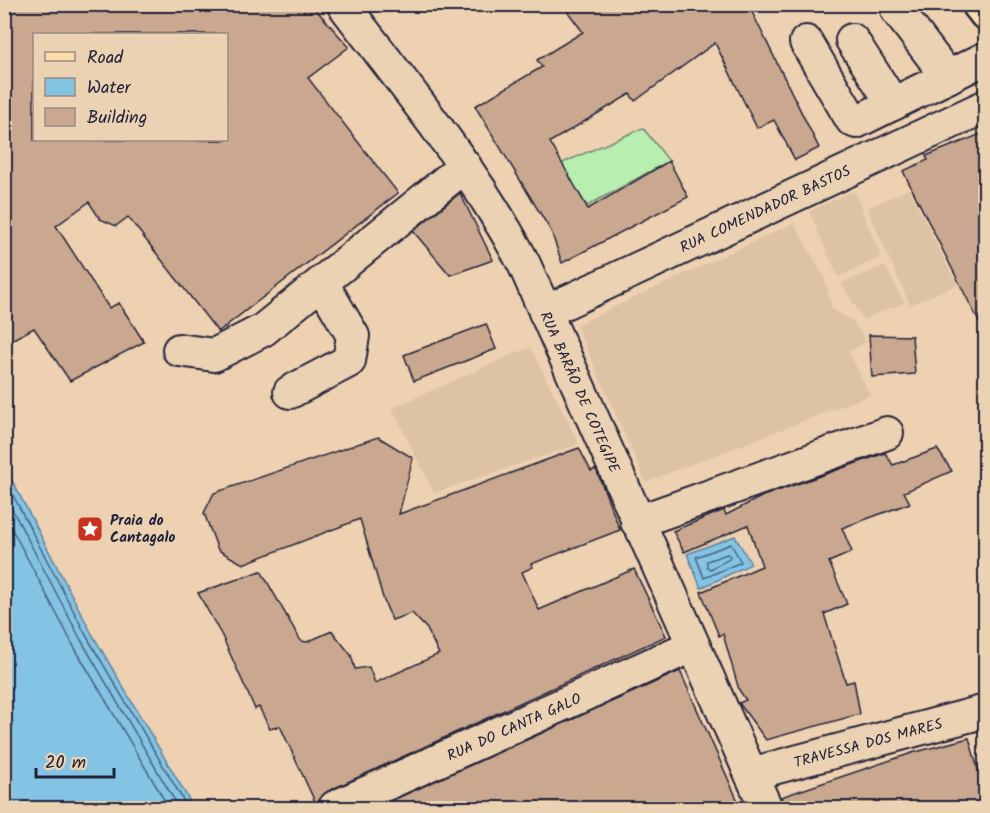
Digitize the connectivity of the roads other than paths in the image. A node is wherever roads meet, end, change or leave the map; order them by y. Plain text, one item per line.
1 (343, 4) edge
2 (979, 4) edge
3 (897, 10) dead end
4 (986, 13) edge
5 (852, 40) dead end
6 (806, 42) dead end
7 (986, 58) edge
8 (948, 77) junction
9 (892, 104) junction
10 (986, 106) edge
11 (465, 166) junction
12 (322, 283) junction
13 (545, 312) junction
14 (179, 350) dead end
15 (290, 392) dead end
16 (888, 433) dead end
17 (637, 522) junction
18 (692, 646) junction
19 (986, 711) edge
20 (751, 774) junction
21 (335, 807) edge
22 (766, 808) edge

1 - 11 street, RUA BARÃO DE COTEGIPE
2 - 4 main road
3 - 8 street
5 - 9 street
6 - 9 street
7 - 8 street
8 - 9 street
10 - 13 street, RUA COMENDADOR BASTOS
11 - 12 street
11 - 13 street, RUA BARÃO DE COTEGIPE
12 - 14 street
12 - 15 street
13 - 17 street, RUA BARÃO DE COTEGIPE
16 - 17 street
17 - 18 street, RUA BARÃO DE COTEGIPE
18 - 20 street, RUA BARÃO DE COTEGIPE
18 - 21 street, RUA DO CANTA GALO
19 - 20 street, TRAVESSA DOS MARES
20 - 22 street, RUA BARÃO DE COTEGIPE

